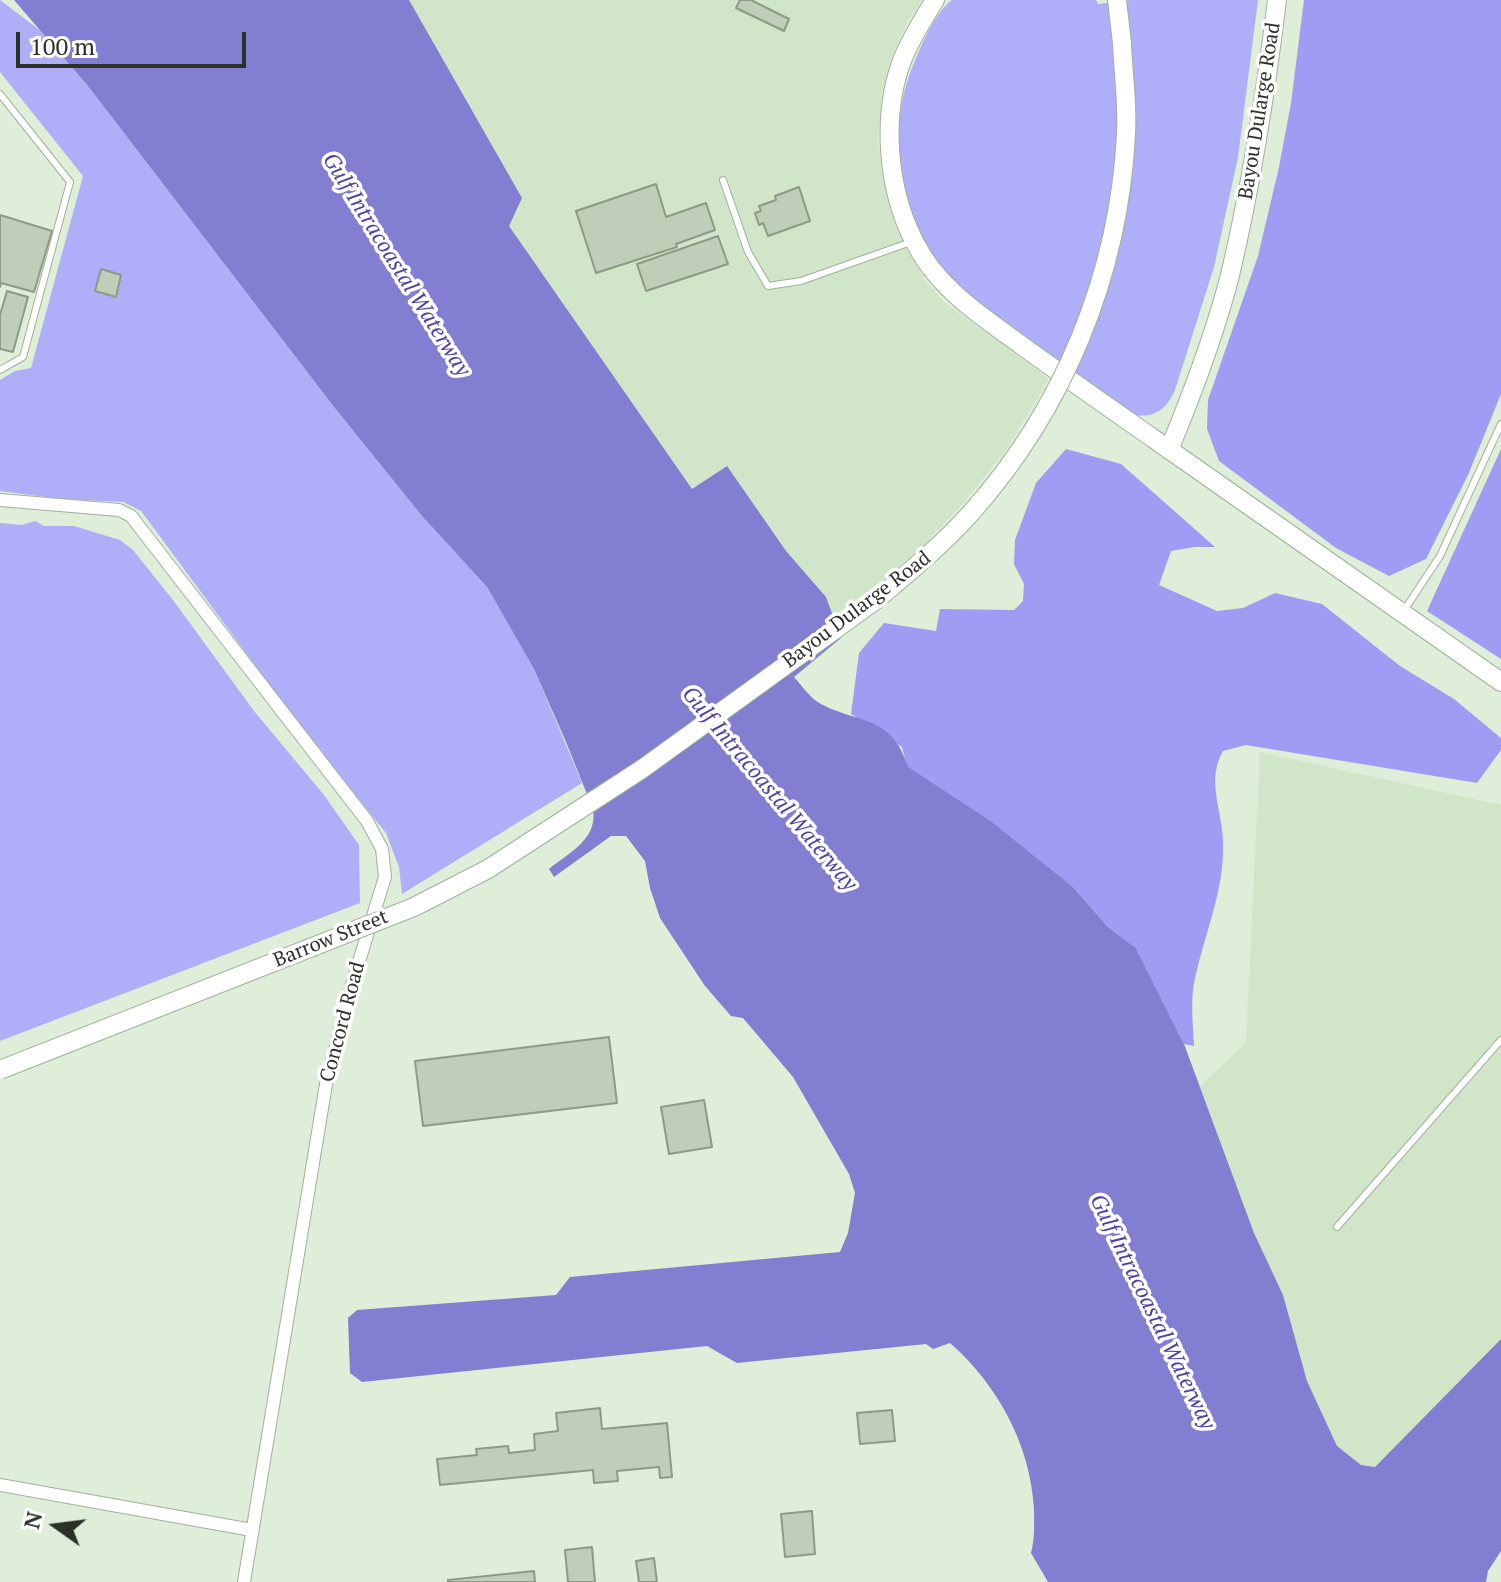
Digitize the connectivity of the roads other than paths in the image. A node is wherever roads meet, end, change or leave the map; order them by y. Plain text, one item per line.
1 (935, 0) edge
2 (1117, 0) edge
3 (1277, 0) edge
4 (0, 94) edge
5 (723, 180) dead end
6 (914, 241) junction
7 (0, 370) edge
8 (1501, 424) edge
9 (1169, 450) junction
10 (0, 500) edge
11 (1402, 613) junction
12 (1501, 682) edge
13 (642, 769) joint
14 (1501, 1040) edge
15 (0, 1070) edge
16 (1337, 1227) dead end
17 (0, 1485) edge
18 (252, 1530) junction
19 (244, 1582) edge

1 - 6 main road
2 - 13 main road, Bayou Dularge Road, bridge
3 - 9 main road, Bayou Dularge Road
4 - 7 lane
5 - 6 lane
6 - 9 main road
8 - 11 lane
9 - 11 main road
10 - 18 street, Concord Road
11 - 12 main road
13 - 15 main road, Barrow Street, bridge
14 - 16 lane
17 - 18 street
18 - 19 street, Concord Road

